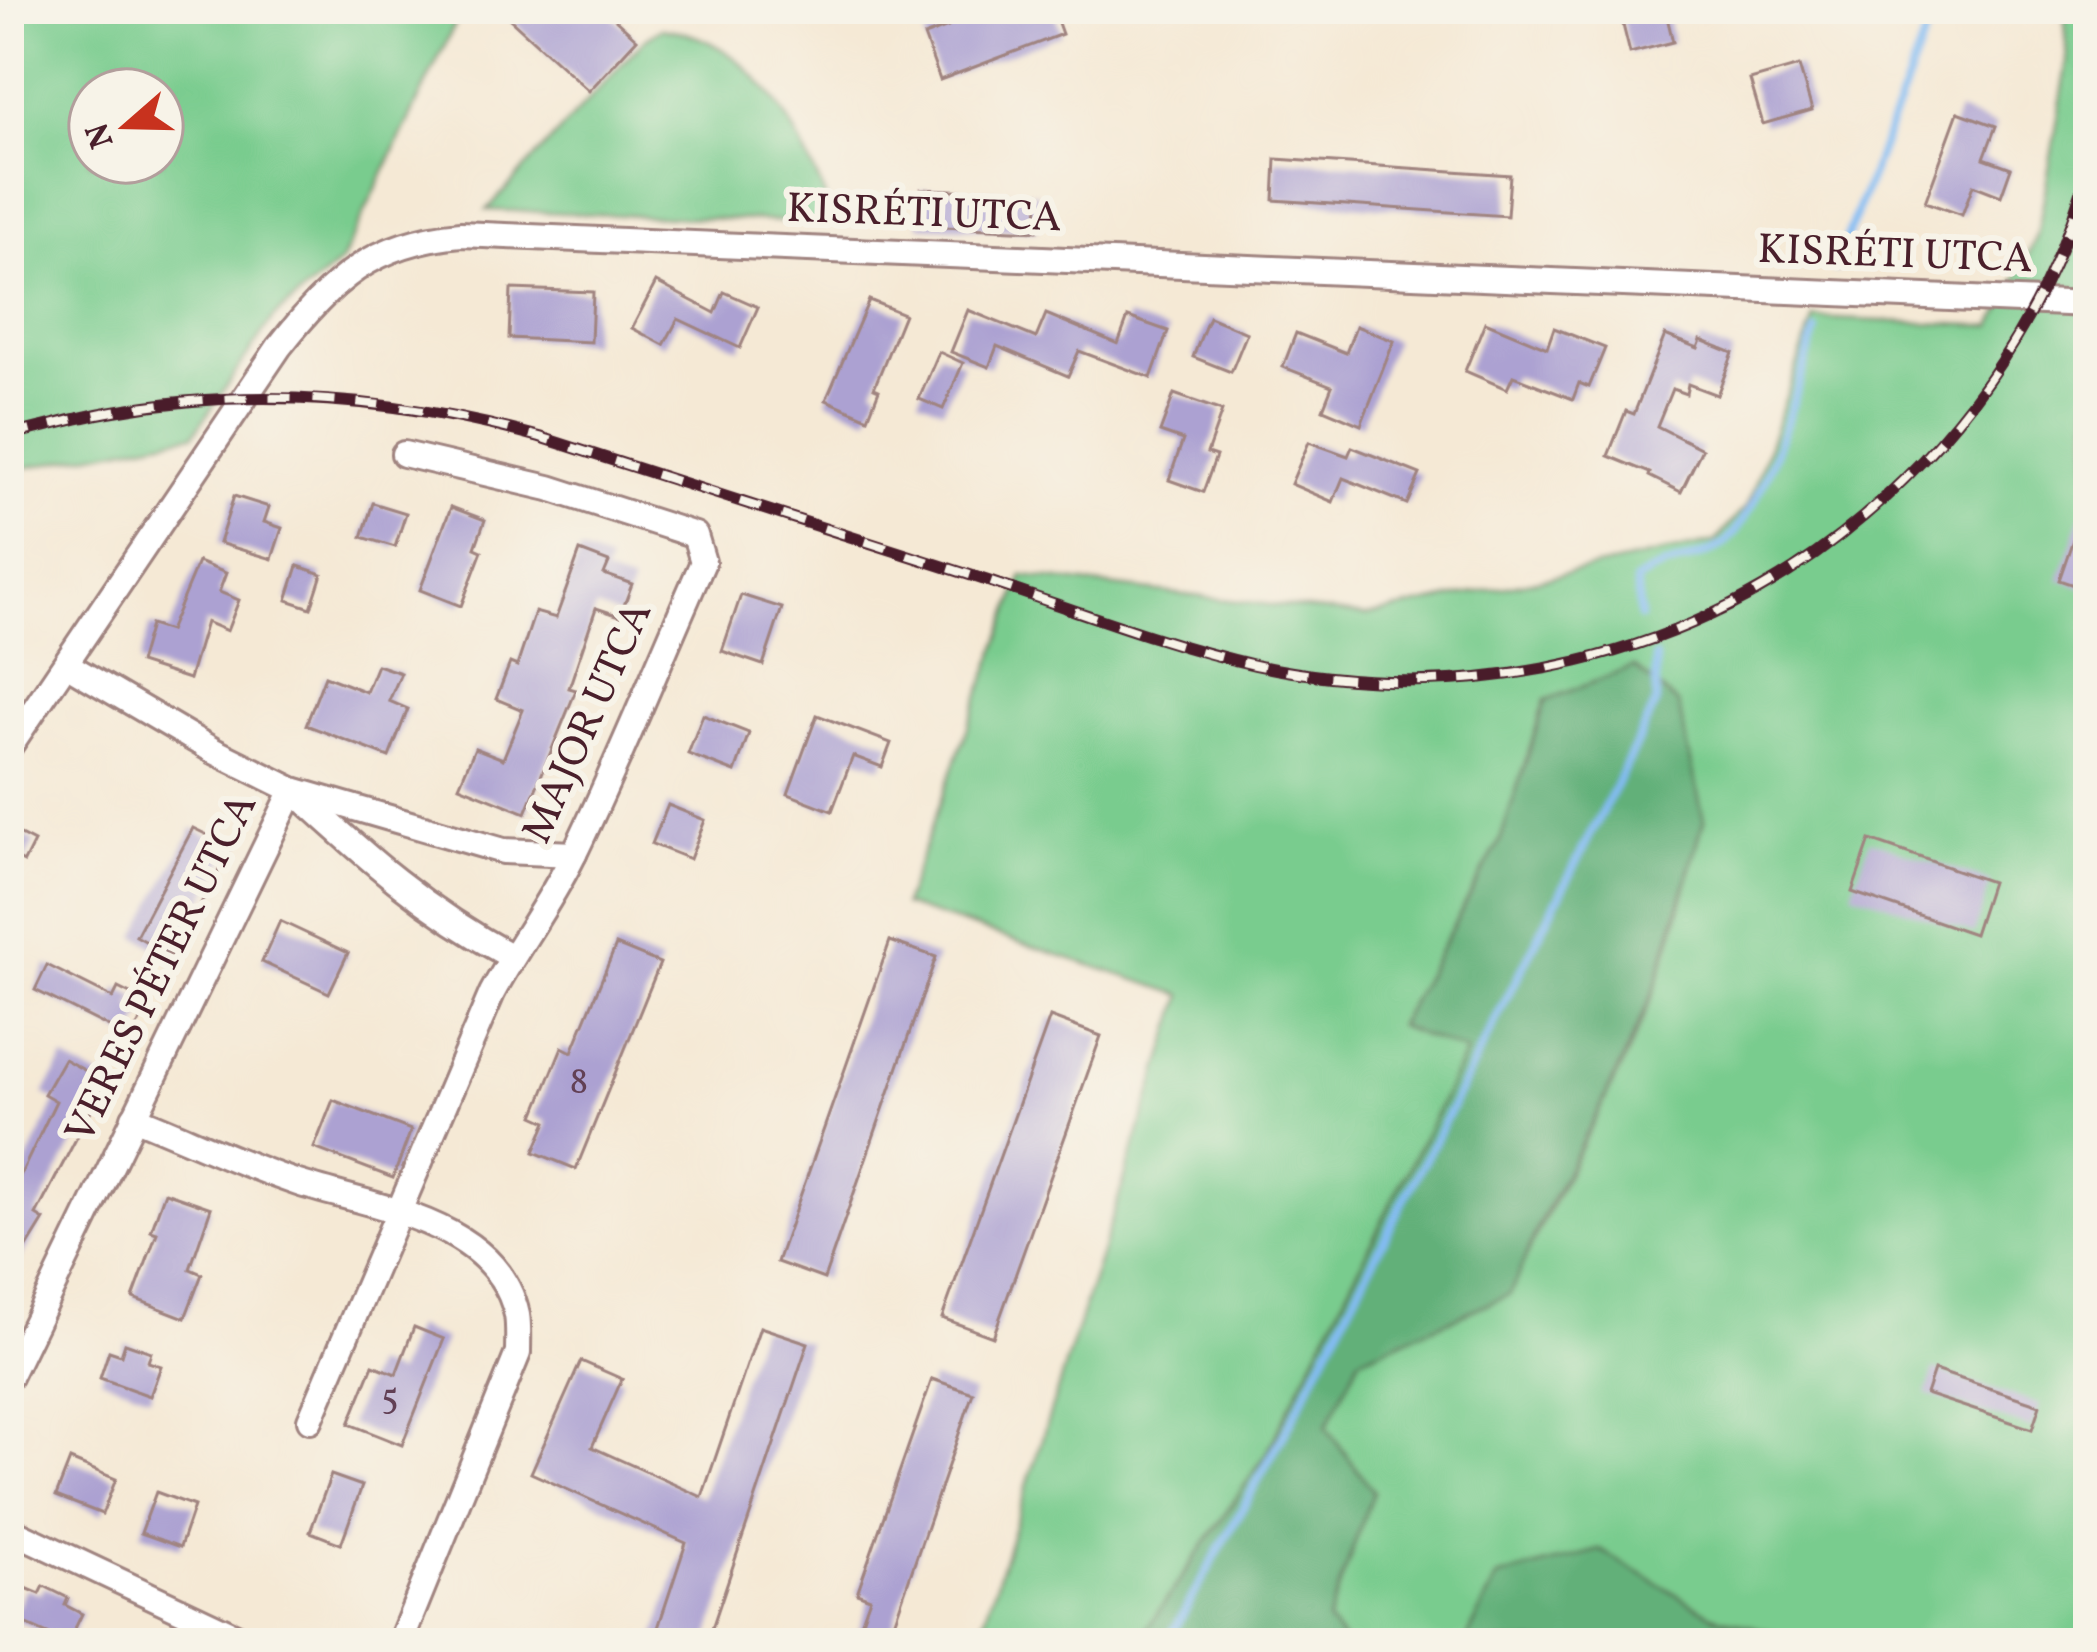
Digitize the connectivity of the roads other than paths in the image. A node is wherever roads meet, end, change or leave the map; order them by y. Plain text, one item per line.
1 (2088, 304) edge
2 (404, 454) dead end
3 (66, 664) junction
4 (9, 747) edge
5 (292, 790) junction
6 (574, 854) junction
7 (512, 957) junction
8 (134, 1117) junction
9 (399, 1211) junction
10 (9, 1377) edge
11 (310, 1420) dead end
12 (9, 1529) edge
13 (251, 1643) edge
14 (400, 1643) edge

1 - 3 street, KISRÉTI UTCA
2 - 6 street, MAJOR UTCA
3 - 4 street, KISRÉTI UTCA
3 - 5 street
5 - 6 street
5 - 7 street
5 - 8 street, VERES PÉTER UTCA
6 - 7 street, MAJOR UTCA
7 - 9 street, MAJOR UTCA
8 - 9 street
8 - 10 street, VERES PÉTER UTCA
9 - 11 street, MAJOR UTCA
9 - 14 street
12 - 13 street

